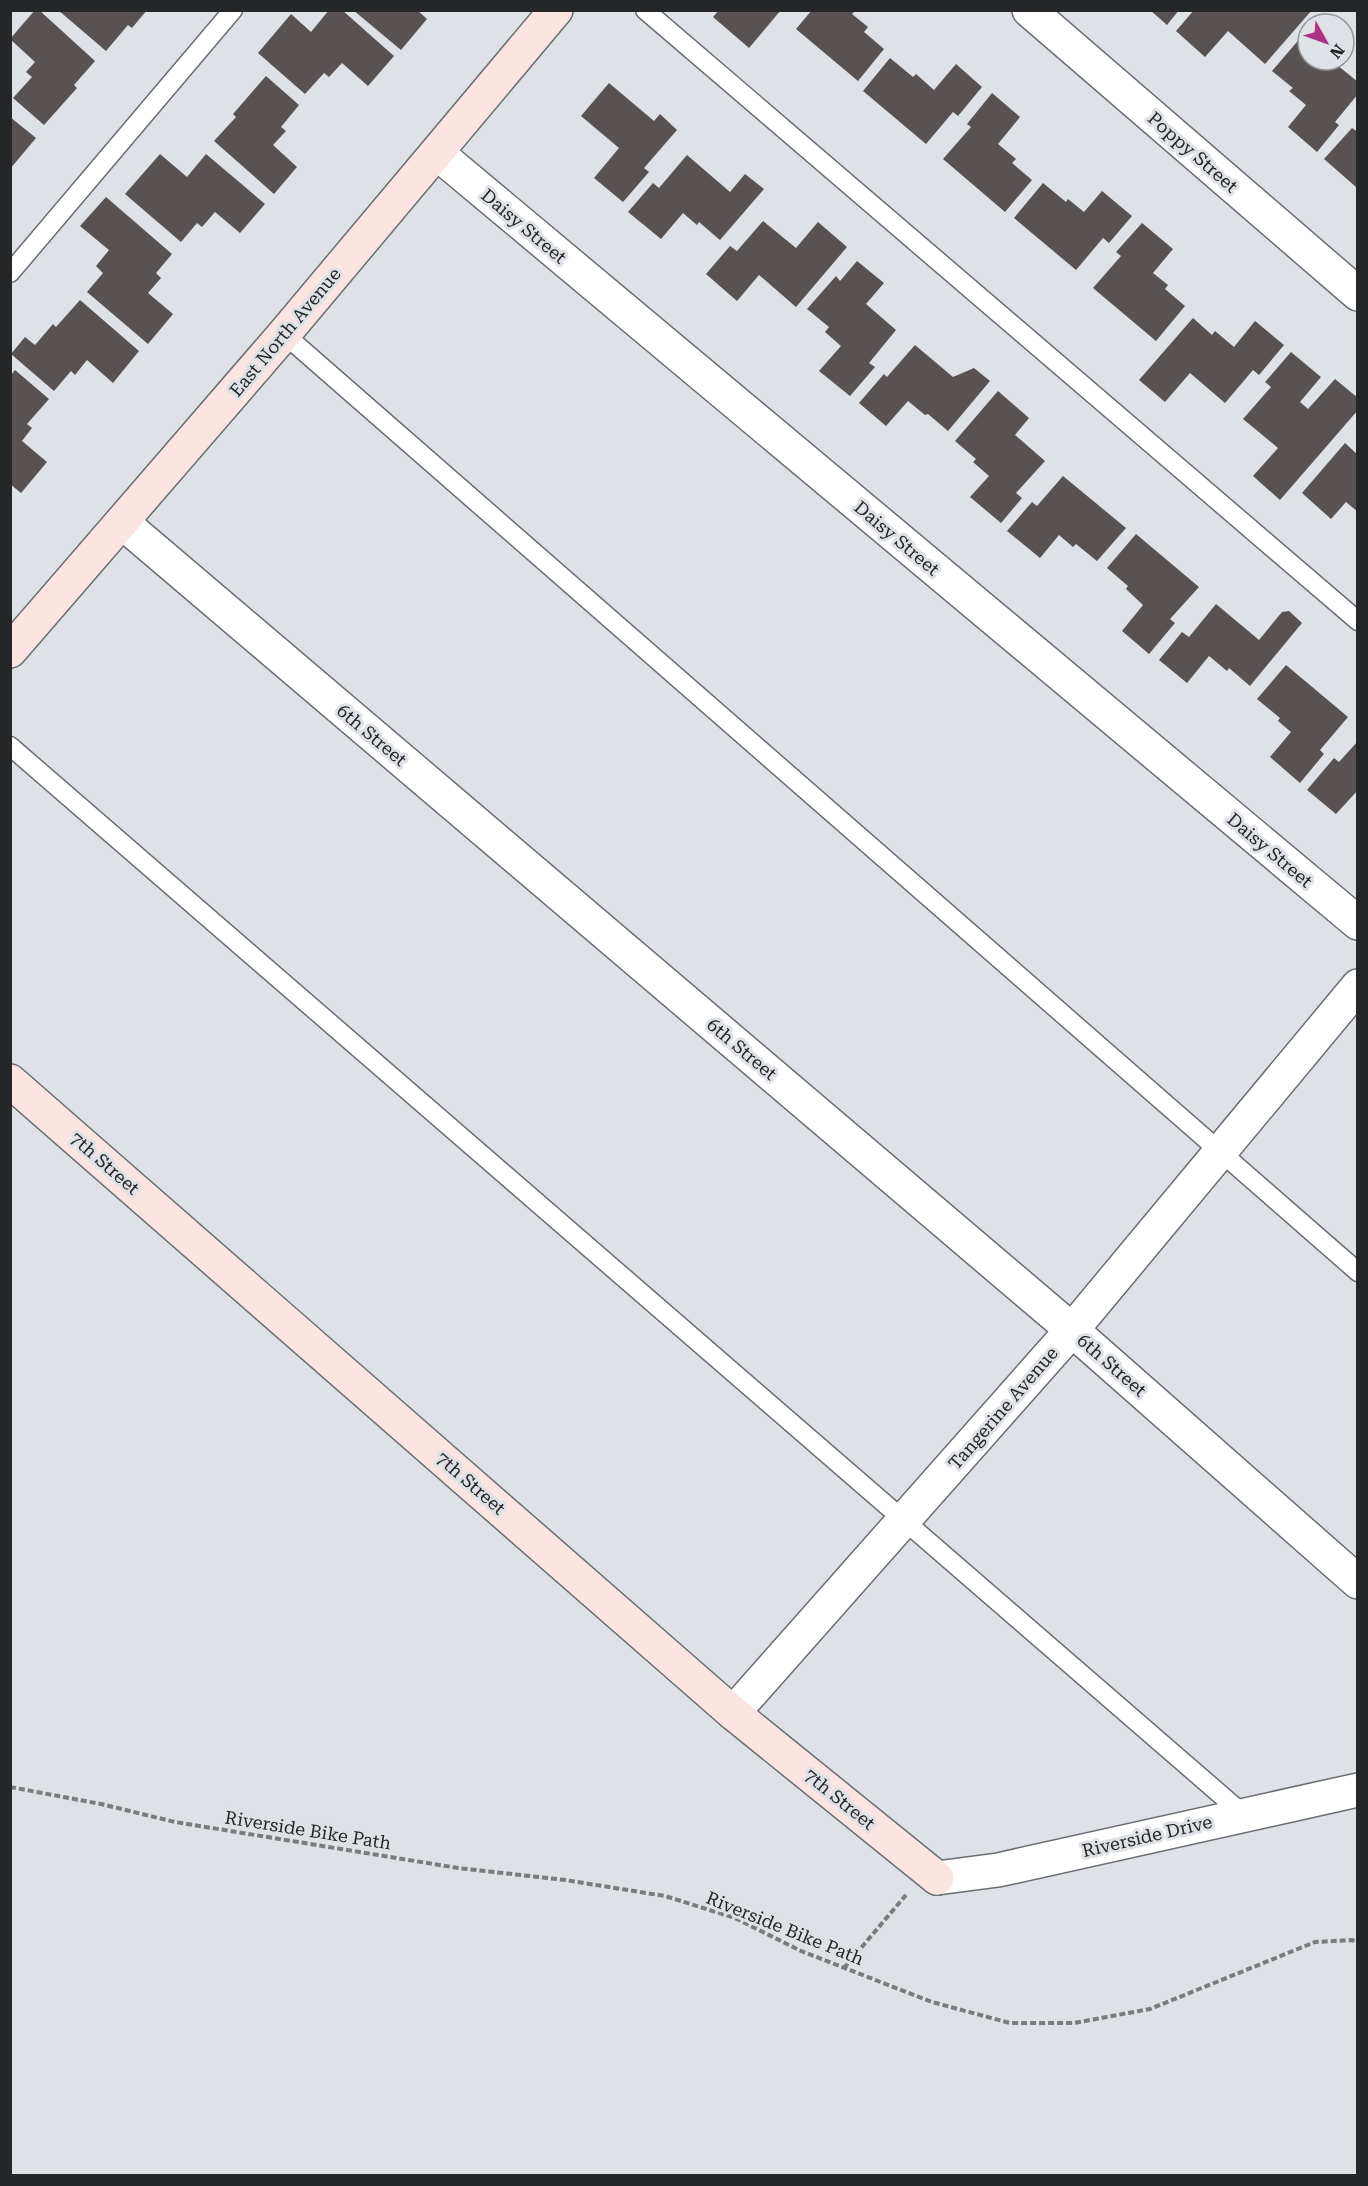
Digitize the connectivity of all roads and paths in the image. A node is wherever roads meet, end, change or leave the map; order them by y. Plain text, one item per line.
1 (233, 10) edge
2 (556, 10) edge
3 (645, 10) edge
4 (1029, 10) edge
5 (437, 153) junction
6 (10, 273) edge
7 (1358, 294) edge
8 (284, 334) junction
9 (123, 523) junction
10 (1358, 621) edge
11 (10, 651) edge
12 (10, 746) edge
13 (1358, 923) edge
14 (1358, 986) edge
15 (10, 1081) edge
16 (1220, 1152) junction
17 (1358, 1272) edge
18 (1072, 1330) junction
19 (904, 1519) junction
20 (1358, 1582) edge
21 (733, 1713) junction
22 (10, 1787) edge
23 (1358, 1790) edge
24 (1243, 1814) junction
25 (932, 1874) junction
26 (1358, 1942) edge
27 (844, 1968) junction

1 - 6 lane
2 - 5 street, East North Avenue
3 - 10 lane
4 - 7 street, Poppy Street
5 - 8 street, East North Avenue
5 - 13 street, Daisy Street
8 - 9 street, East North Avenue
8 - 16 lane
9 - 11 street, East North Avenue
9 - 18 street, 6th Street
12 - 19 lane
14 - 16 street, Tangerine Avenue
15 - 21 street, 7th Street
16 - 17 lane
16 - 18 street, Tangerine Avenue
18 - 19 street, Tangerine Avenue
18 - 20 street, 6th Street
19 - 21 street, Tangerine Avenue
19 - 24 lane
21 - 25 street, 7th Street
22 - 27 path, Riverside Bike Path
23 - 24 street, Riverside Drive
24 - 25 street, Riverside Drive
25 - 27 path
26 - 27 path, Riverside Bike Path

